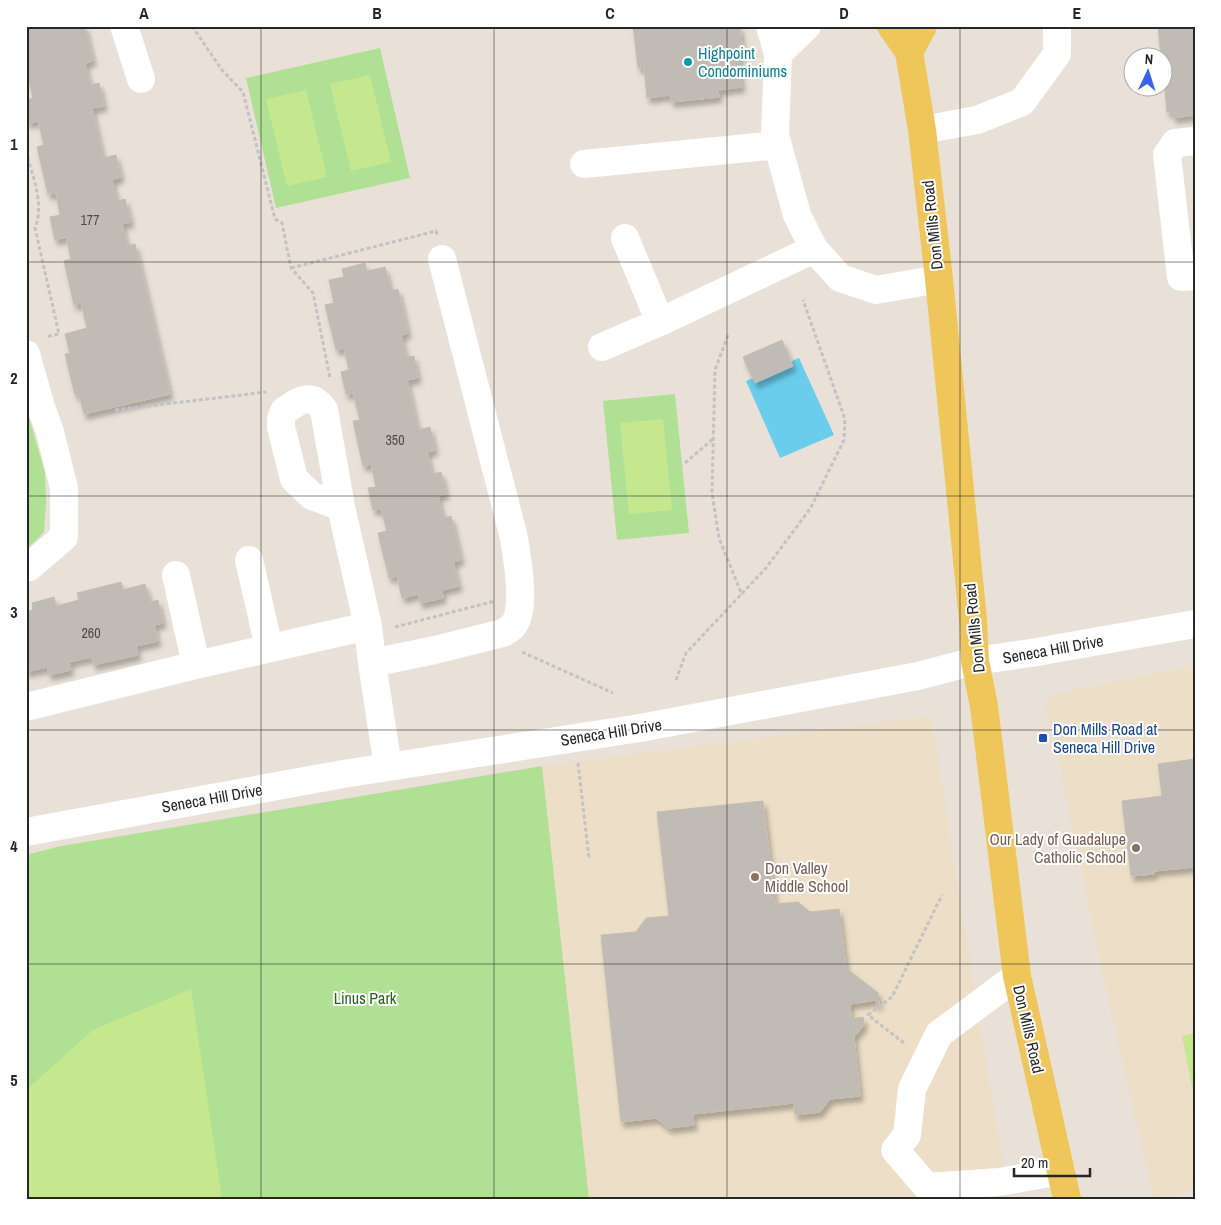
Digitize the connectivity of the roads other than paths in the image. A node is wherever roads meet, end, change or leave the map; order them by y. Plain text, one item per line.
1 (124, 26) edge
2 (770, 26) edge
3 (807, 26) edge
4 (891, 26) edge
5 (923, 26) edge
6 (1057, 26) edge
7 (909, 52) junction
8 (778, 54) junction
9 (140, 79) dead end
10 (922, 130) junction
11 (1195, 141) edge
12 (778, 145) junction
13 (584, 164) dead end
14 (625, 238) dead end
15 (814, 249) junction
16 (442, 259) road end
17 (1195, 276) edge
18 (939, 279) junction
19 (660, 322) junction
20 (35, 346) edge
21 (602, 347) dead end
22 (341, 506) dead end
23 (249, 560) dead end
24 (26, 567) edge
25 (176, 575) dead end
26 (1195, 624) edge
27 (380, 627) junction
28 (269, 648) junction
29 (975, 661) junction
30 (372, 663) junction
31 (196, 664) junction
32 (26, 707) edge
33 (388, 767) junction
34 (26, 832) edge
35 (1017, 976) junction
36 (1061, 1171) junction
37 (1067, 1199) edge

1 - 9 street
2 - 8 street
3 - 8 street
4 - 7 main road, Don Mills Road
5 - 7 main road
6 - 10 street
7 - 10 main road, Don Mills Road
8 - 12 street
10 - 18 main road, Don Mills Road
11 - 17 street
12 - 13 street
12 - 15 street
14 - 19 street
15 - 18 street
15 - 19 street
16 - 30 street
18 - 29 main road, Don Mills Road
19 - 21 street
20 - 24 street
22 - 27 street
23 - 28 street
25 - 31 street
26 - 29 street, Seneca Hill Drive
27 - 28 street
27 - 30 street
28 - 31 street
29 - 33 street, Seneca Hill Drive
29 - 35 main road, Don Mills Road
30 - 33 street
31 - 32 street
33 - 34 street, Seneca Hill Drive
35 - 36 main road, Don Mills Road
35 - 36 street
36 - 37 main road, Don Mills Road

